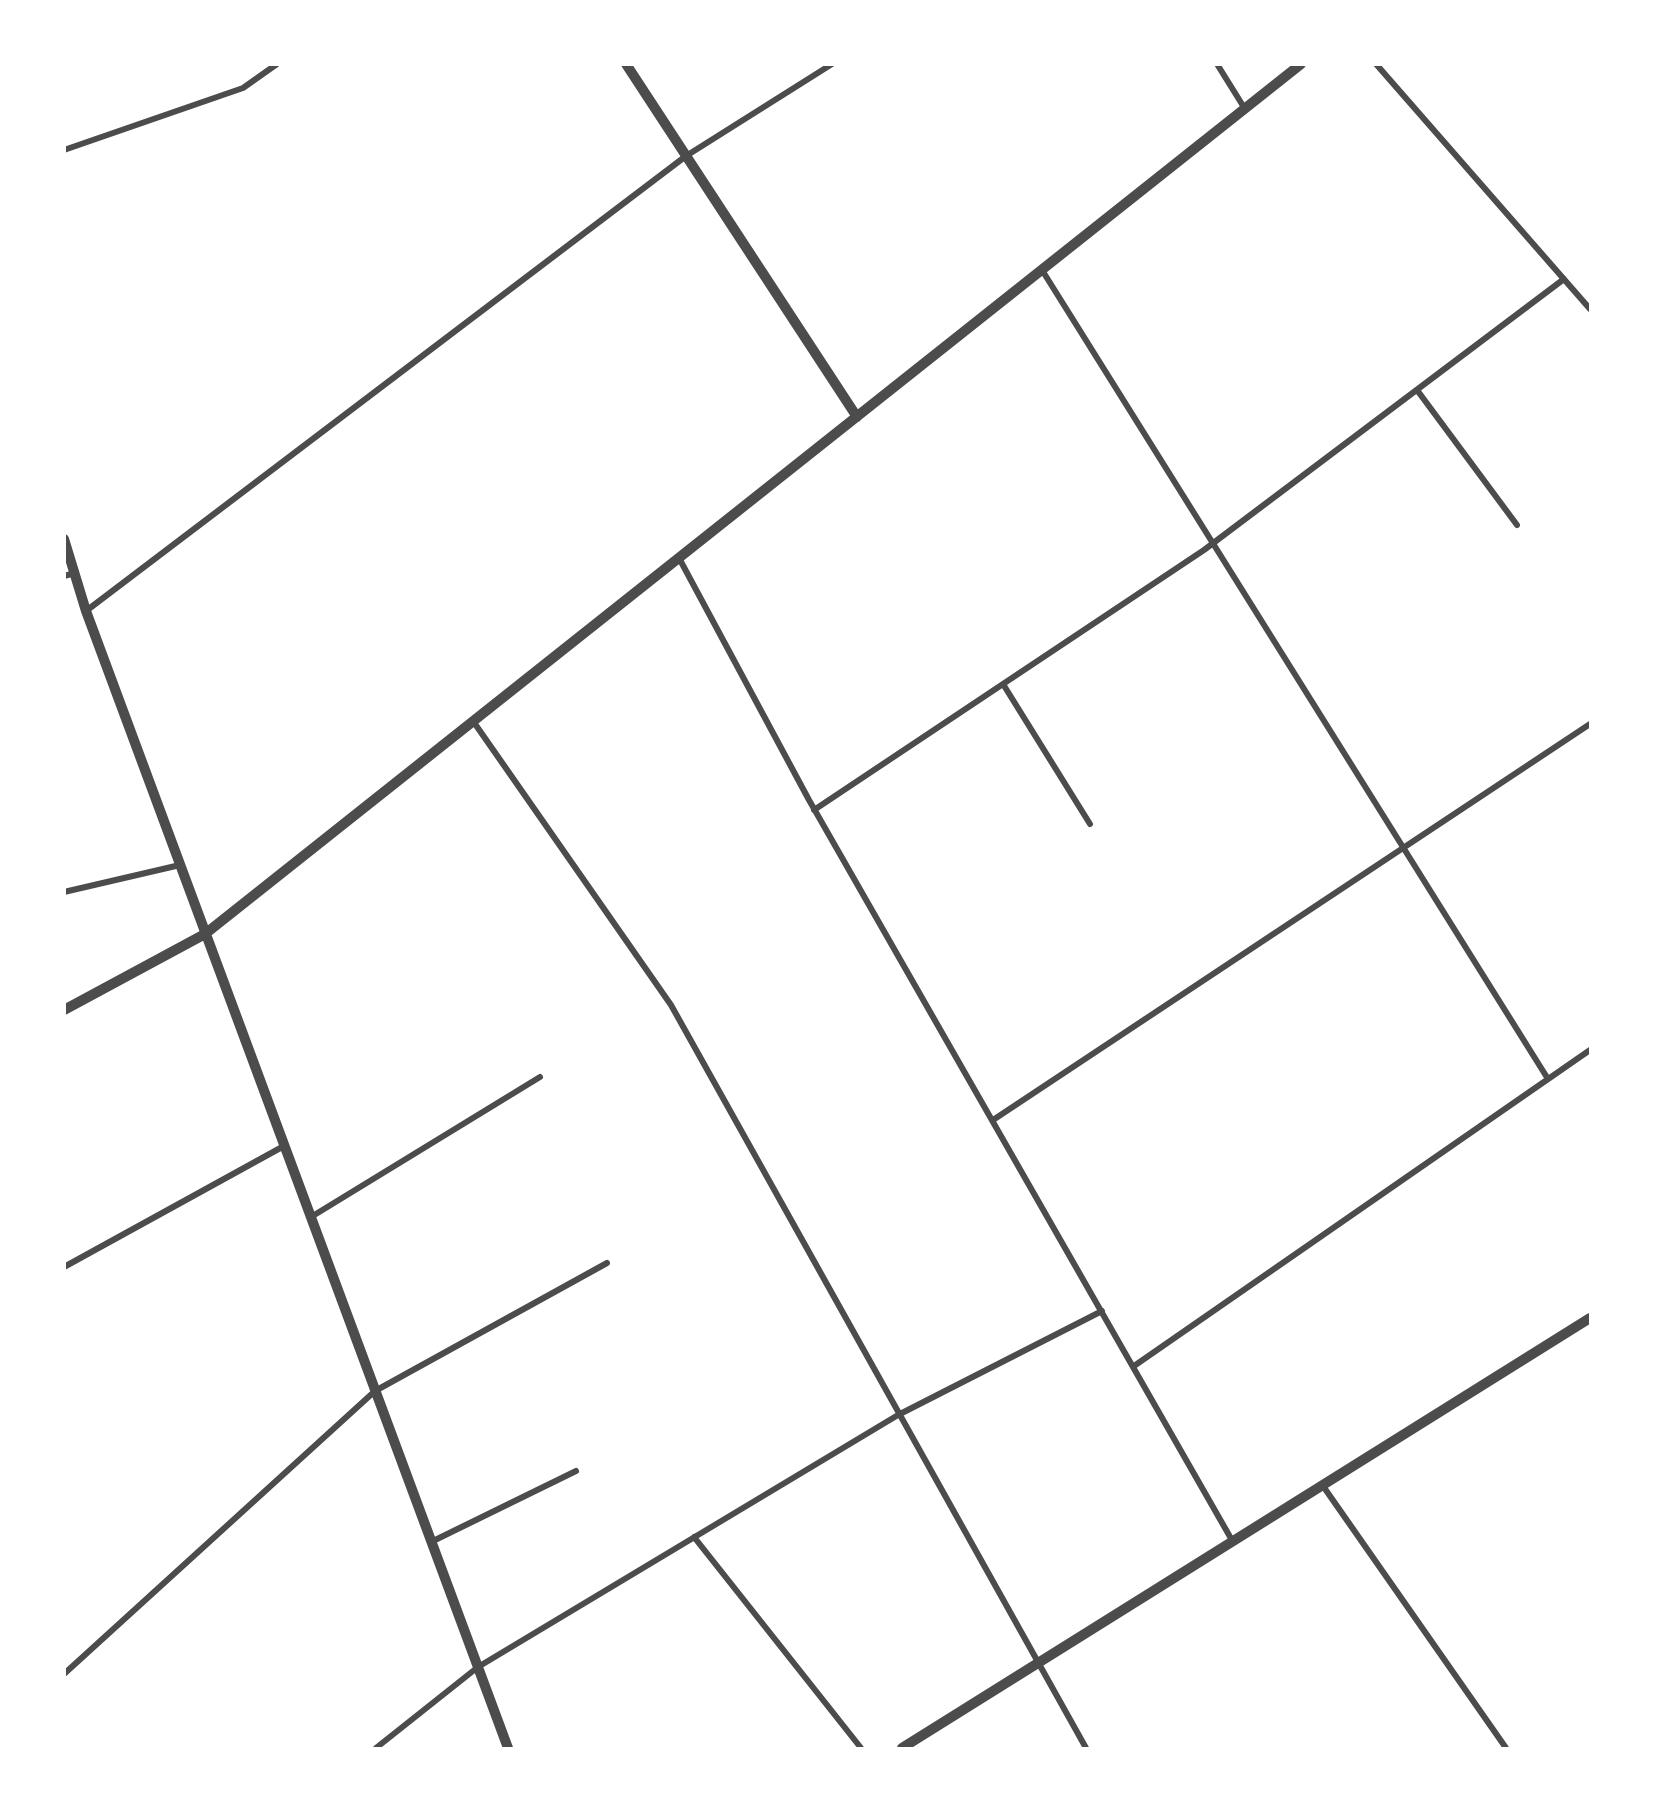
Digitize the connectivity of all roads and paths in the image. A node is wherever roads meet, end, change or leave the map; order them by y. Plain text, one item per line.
1 (277, 64) edge
2 (626, 64) edge
3 (832, 64) edge
4 (1217, 64) edge
5 (1301, 64) edge
6 (1377, 64) edge
7 (1245, 109) junction
8 (64, 150) edge
9 (686, 156) junction
10 (1042, 270) junction
11 (1564, 279) junction
12 (1590, 309) edge
13 (1416, 390) junction
14 (857, 417) junction
15 (1517, 525) dead end
16 (64, 539) edge
17 (1213, 543) junction
18 (679, 558) junction
19 (70, 574) edge
20 (86, 611) junction
21 (1003, 684) junction
22 (473, 721) junction
23 (1590, 724) edge
24 (814, 810) junction
25 (1090, 824) dead end
26 (1404, 848) junction
27 (180, 865) junction
28 (64, 892) edge
29 (205, 934) junction
30 (64, 1010) edge
31 (1590, 1050) edge
32 (540, 1077) dead end
33 (1548, 1079) junction
34 (993, 1120) junction
35 (284, 1146) junction
36 (310, 1217) junction
37 (608, 1263) dead end
38 (64, 1267) edge
39 (1102, 1311) junction
40 (1590, 1318) edge
41 (1134, 1366) junction
42 (375, 1391) junction
43 (898, 1415) junction
44 (576, 1471) dead end
45 (1323, 1486) junction
46 (694, 1537) junction
47 (431, 1542) junction
48 (1233, 1542) junction
49 (1039, 1663) junction
50 (478, 1667) junction
51 (64, 1674) edge
52 (376, 1749) edge
53 (508, 1749) edge
54 (861, 1749) edge
55 (902, 1749) edge
56 (1086, 1749) edge
57 (1506, 1749) edge

1 - 8 street
2 - 9 street
3 - 9 street
4 - 7 street
5 - 7 street
6 - 11 street
7 - 10 street
9 - 14 street
9 - 20 street
10 - 14 street
10 - 17 street
11 - 12 street
11 - 13 street
13 - 15 street
13 - 17 street
14 - 18 street
16 - 19 street
17 - 21 street
17 - 26 street
18 - 22 street
18 - 24 street
19 - 20 street
20 - 27 street
21 - 24 street
21 - 25 street
22 - 29 street
22 - 43 street
23 - 26 street
24 - 34 street
26 - 33 street
26 - 34 street
27 - 28 street
27 - 29 street
29 - 30 street
29 - 35 street
31 - 33 street
32 - 36 street
33 - 41 street
34 - 39 street
35 - 36 street
35 - 38 street
36 - 42 street
37 - 42 street
39 - 41 street
39 - 43 street
40 - 45 street
41 - 48 street
42 - 47 street
42 - 51 street
43 - 46 street
43 - 49 street
44 - 47 street
45 - 48 street
45 - 57 street
46 - 50 street
46 - 54 street
47 - 50 street
48 - 49 street
49 - 55 street
49 - 56 street
50 - 52 street
50 - 53 street

